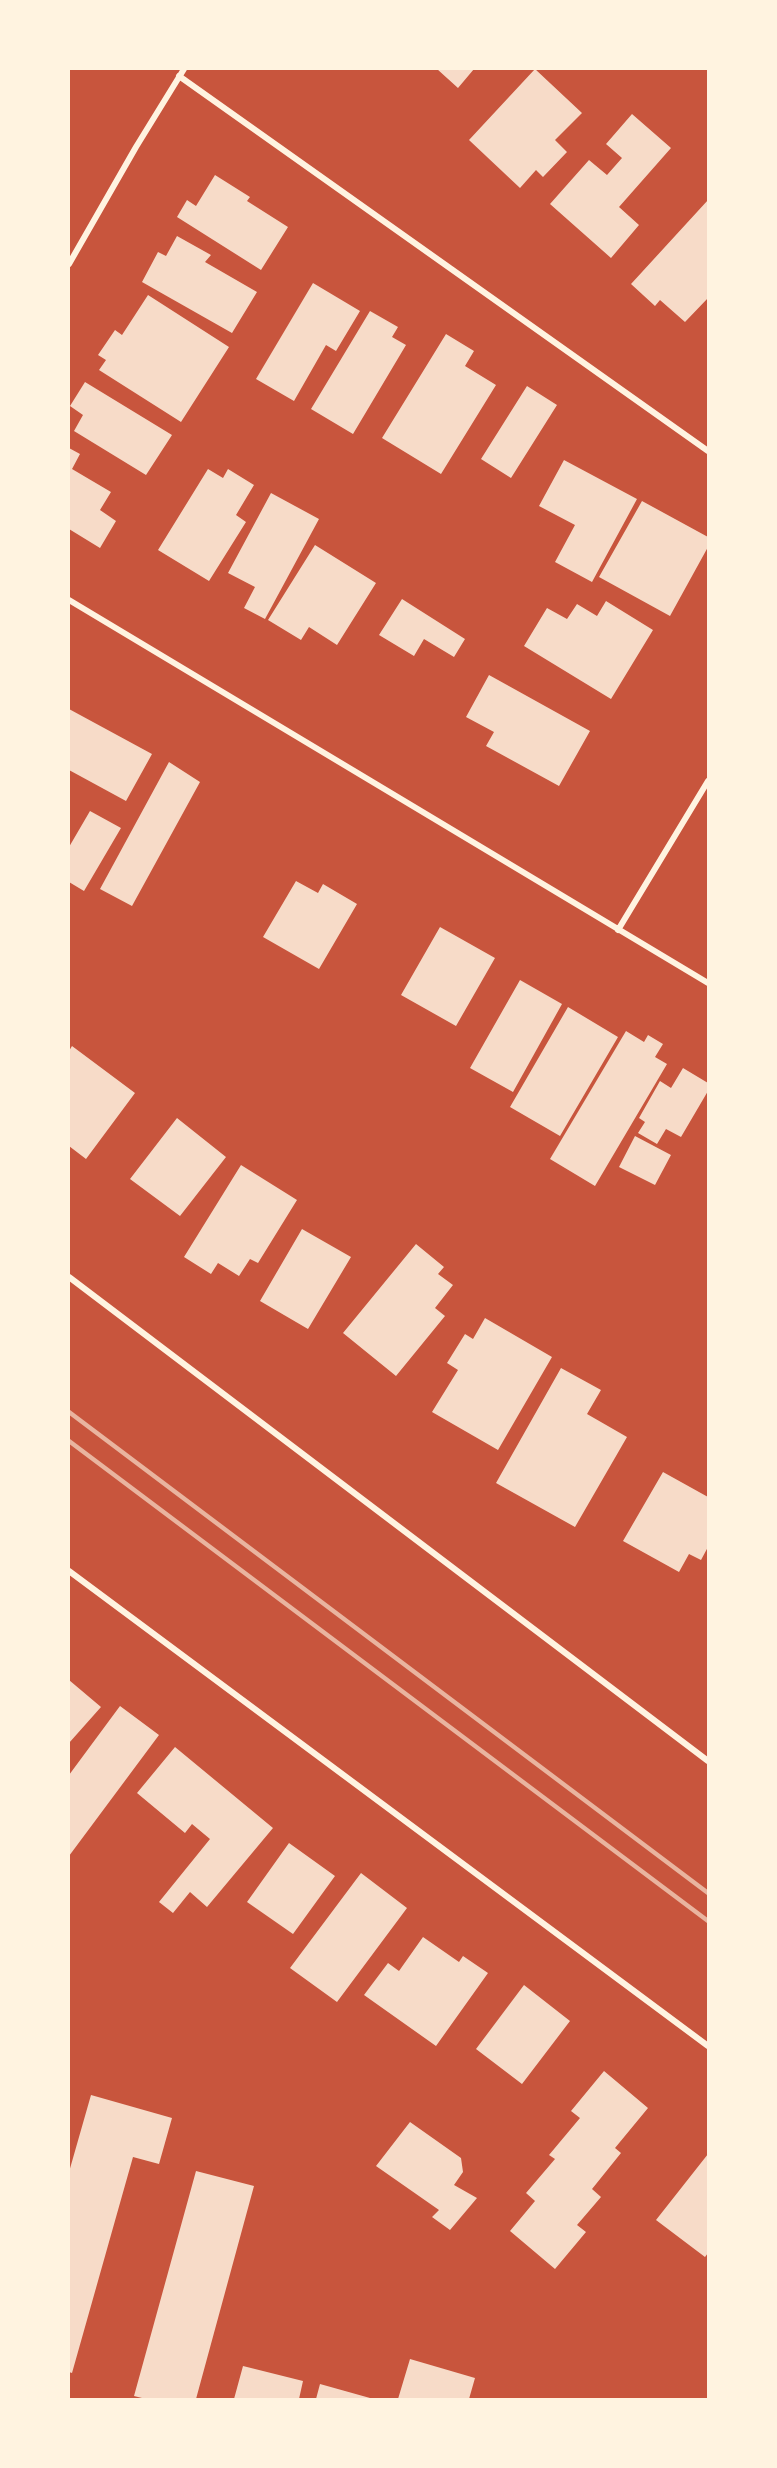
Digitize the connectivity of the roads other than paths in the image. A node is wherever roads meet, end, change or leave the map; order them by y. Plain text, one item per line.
1 (184, 69) edge
2 (179, 76) junction
3 (69, 264) edge
4 (708, 451) edge
5 (69, 600) edge
6 (708, 781) edge
7 (618, 930) junction
8 (708, 983) edge
9 (69, 1277) edge
10 (69, 1571) edge
11 (708, 1761) edge
12 (708, 2046) edge

1 - 2 street
2 - 3 street
2 - 4 street
5 - 7 street
6 - 7 street
7 - 8 street
9 - 11 street
10 - 12 street

